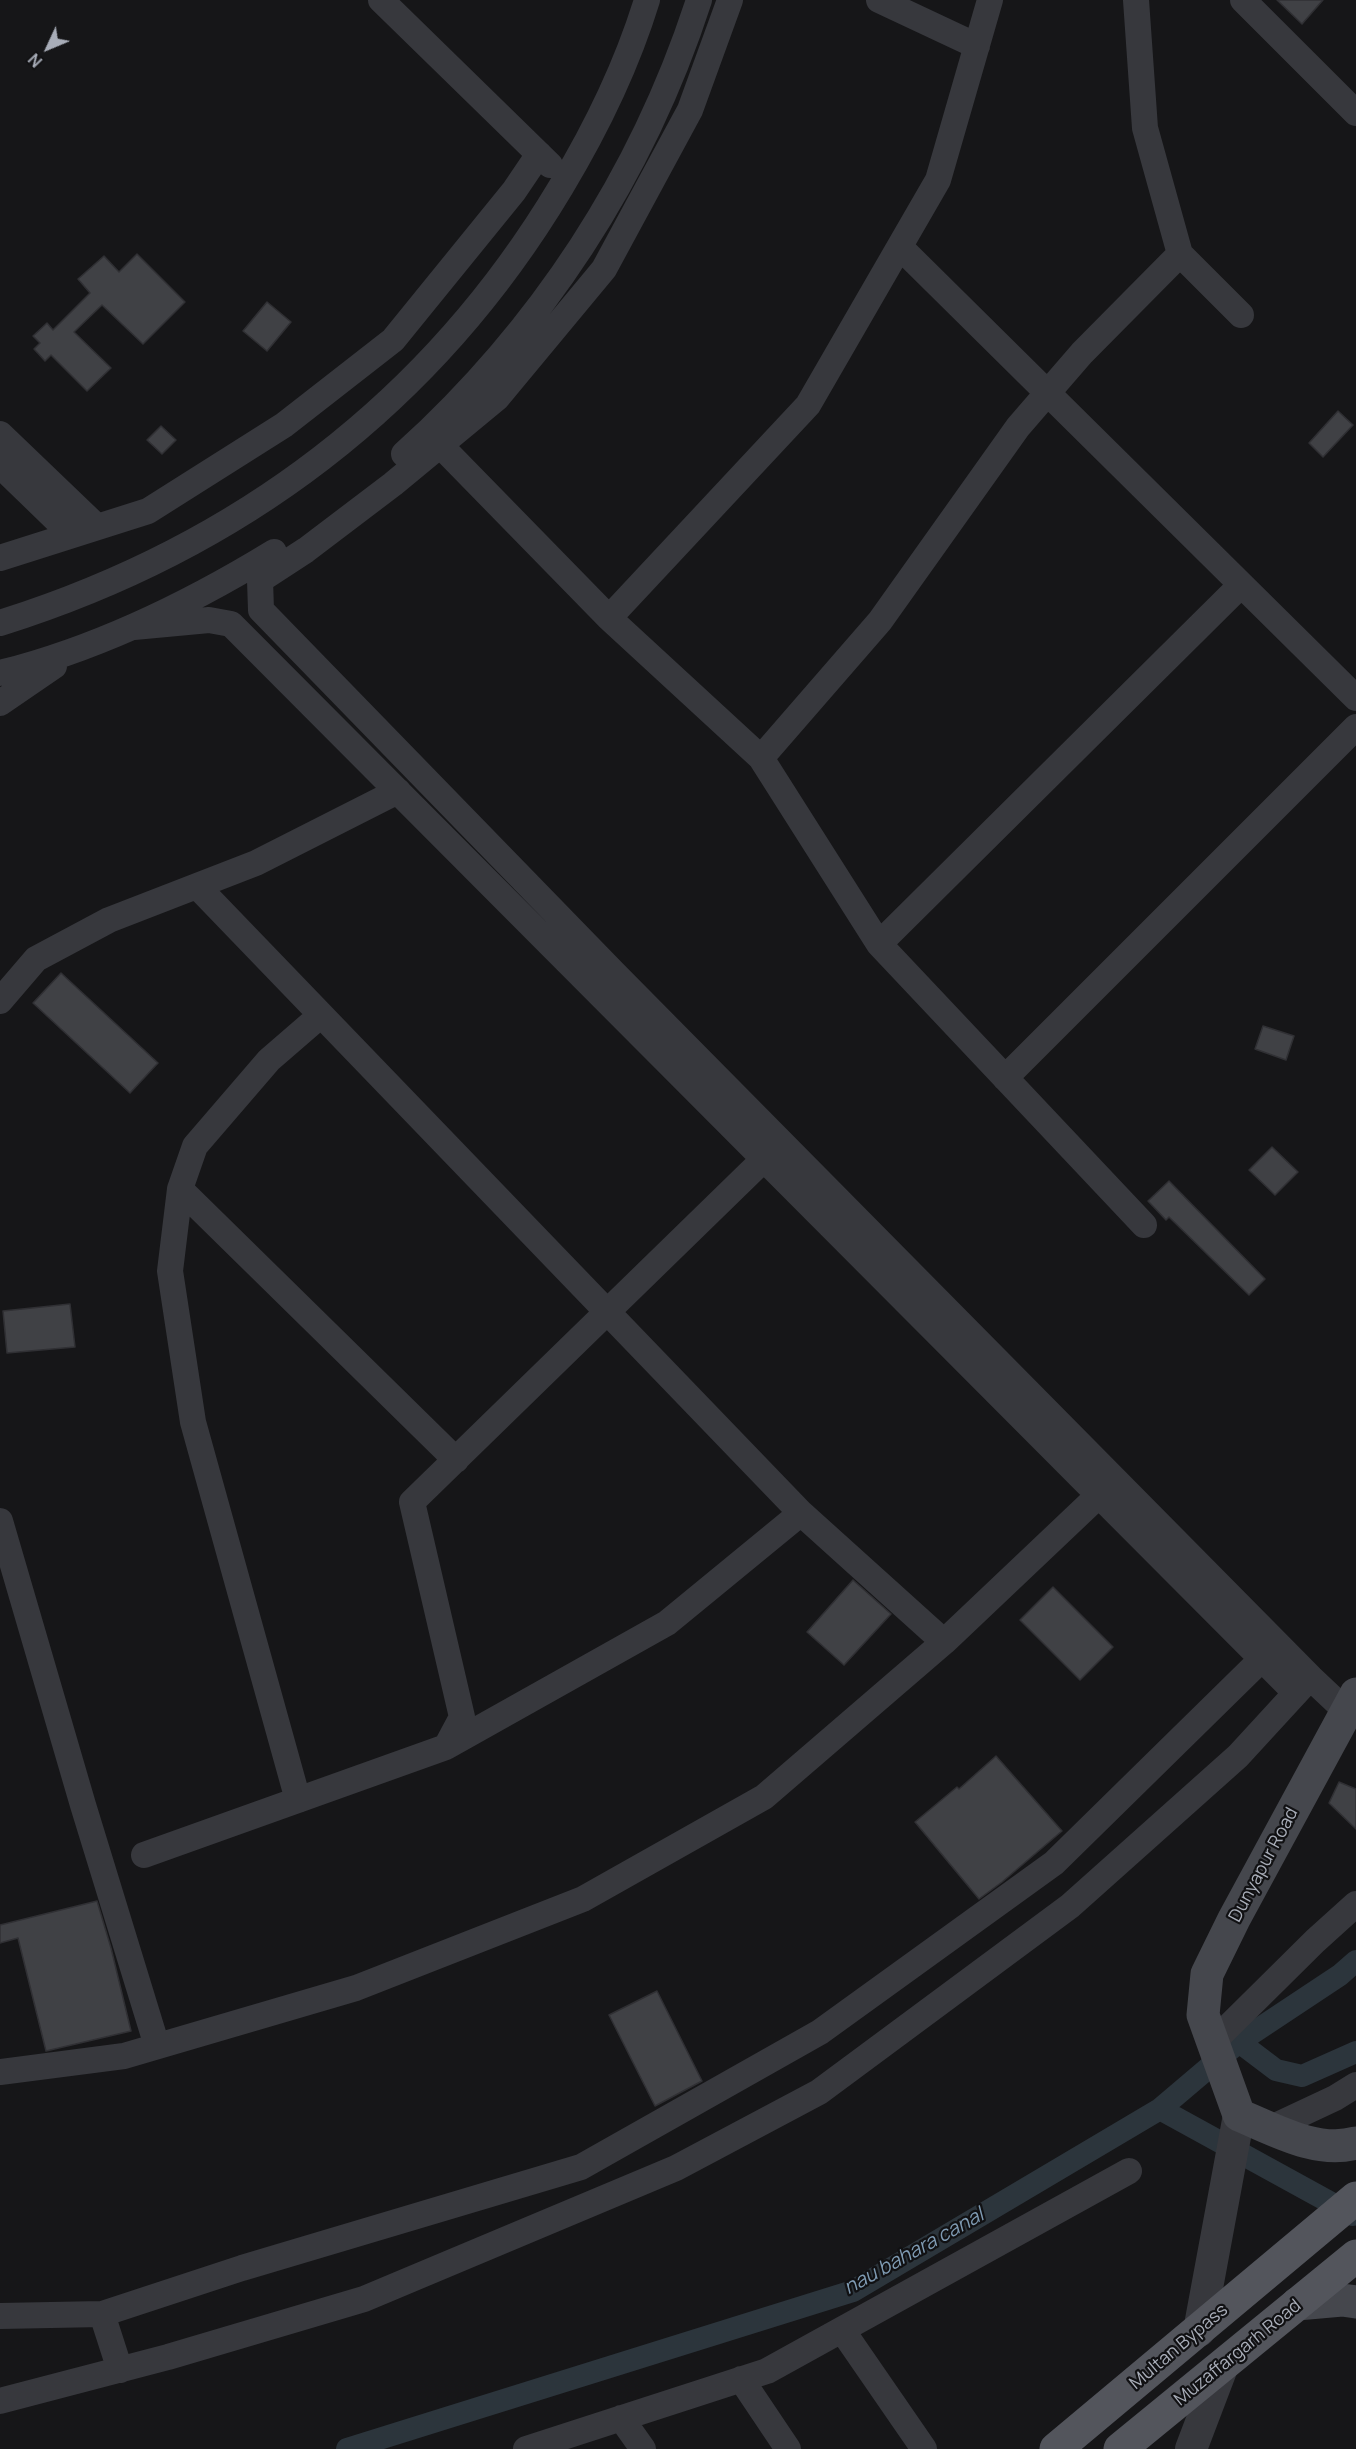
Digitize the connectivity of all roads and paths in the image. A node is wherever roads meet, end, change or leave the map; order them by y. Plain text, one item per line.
1 (381, 0) edge
2 (647, 0) edge
3 (699, 0) edge
4 (730, 0) edge
5 (879, 0) edge
6 (990, 0) edge
7 (1136, 0) edge
8 (1243, 0) edge
9 (977, 46) junction
10 (1356, 113) edge
11 (539, 154) junction
12 (566, 180) junction
13 (900, 247) junction
14 (1180, 254) junction
15 (1241, 315) dead end
16 (1048, 393) junction
17 (0, 434) edge
18 (441, 445) junction
19 (0, 465) edge
20 (97, 527) junction
21 (72, 535) junction
22 (0, 558) edge
23 (1241, 585) junction
24 (609, 618) junction
25 (0, 622) edge
26 (134, 627) junction
27 (79, 649) junction
28 (0, 673) edge
29 (1356, 698) edge
30 (0, 703) edge
31 (1356, 728) edge
32 (761, 758) junction
33 (398, 791) junction
34 (198, 886) junction
35 (879, 944) junction
36 (0, 1001) edge
37 (321, 1015) junction
38 (1005, 1078) junction
39 (764, 1159) junction
40 (180, 1189) junction
41 (1144, 1225) dead end
42 (607, 1312) junction
43 (456, 1460) junction
44 (1099, 1495) junction
45 (801, 1513) junction
46 (0, 1521) edge
47 (944, 1642) junction
48 (1270, 1652) junction
49 (1304, 1686) junction
50 (1351, 1703) edge
51 (446, 1747) junction
52 (298, 1800) junction
53 (144, 1855) dead end
54 (1356, 1904) edge
55 (1212, 2043) junction
56 (157, 2046) junction
57 (0, 2072) edge
58 (1356, 2085) edge
59 (1236, 2115) junction
60 (1271, 2128) junction
61 (1356, 2144) edge
62 (1128, 2171) dead end
63 (1356, 2198) edge
64 (1344, 2266) edge
65 (1356, 2302) edge
66 (1297, 2304) junction
67 (102, 2314) junction
68 (0, 2316) edge
69 (842, 2330) junction
70 (1199, 2331) junction
71 (1223, 2366) junction
72 (120, 2370) junction
73 (741, 2379) junction
74 (0, 2401) edge
75 (621, 2418) junction
76 (526, 2449) edge
77 (643, 2449) edge
78 (788, 2449) edge
79 (924, 2449) edge
80 (1056, 2449) edge
81 (1120, 2449) edge
82 (1191, 2449) edge

1 - 11 street
2 - 12 street
3 - 26 street
4 - 18 street
5 - 9 street
6 - 9 street
7 - 14 street
8 - 10 street
9 - 13 street
11 - 12 street
11 - 20 street
12 - 25 street
13 - 16 street
13 - 24 street
14 - 15 street
14 - 16 street
16 - 23 street
16 - 32 street
17 - 20 street
18 - 24 street
18 - 48 street
19 - 21 street
20 - 21 street
21 - 22 street
23 - 29 street
23 - 35 street
24 - 32 street
26 - 27 street
26 - 33 street
27 - 28 street
27 - 30 street
31 - 38 street
32 - 35 street
33 - 34 street
33 - 39 street
34 - 36 street
34 - 37 street
35 - 38 street
37 - 40 street
37 - 42 street
38 - 41 street
39 - 42 street
39 - 44 street
40 - 43 street
40 - 52 street
42 - 43 street
42 - 45 street
43 - 51 street
44 - 47 street
44 - 48 street
45 - 47 street
45 - 51 street
46 - 56 street
47 - 56 street
48 - 49 street
48 - 67 street
49 - 50 street
49 - 72 street
50 - 55 main road, Dunyapur Road
51 - 52 street
52 - 53 street
54 - 55 street
55 - 59 main road, Dunyapur Road
56 - 57 street
58 - 60 street
59 - 60 main road
59 - 70 street
60 - 61 main road
62 - 69 street
63 - 70 main road, Multan Bypass
64 - 66 main road, Muzaffargarh Road
65 - 66 main road
66 - 71 main road, Muzaffargarh Road
67 - 68 street
67 - 72 street
69 - 73 street
69 - 79 street
70 - 80 main road, Multan Bypass
71 - 81 main road, Muzaffargarh Road
71 - 82 street
72 - 74 street
73 - 75 street
73 - 78 street
75 - 76 street
75 - 77 street

